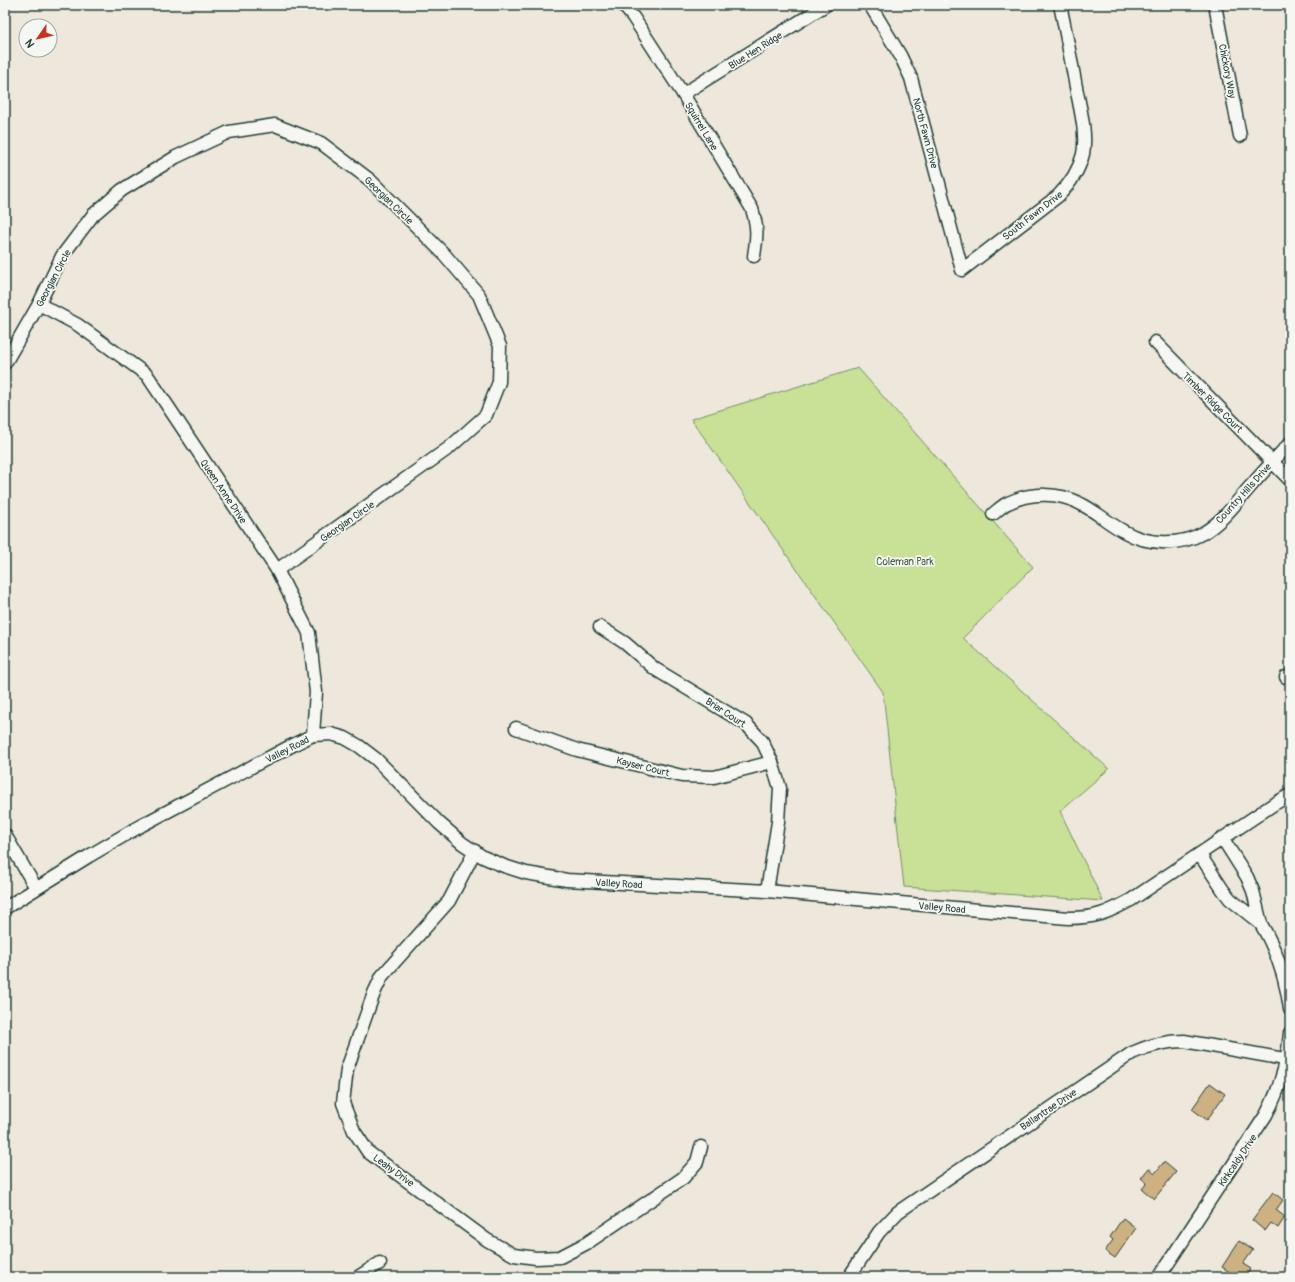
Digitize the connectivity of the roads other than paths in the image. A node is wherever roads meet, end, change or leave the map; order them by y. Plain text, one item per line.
1 (624, 5) edge
2 (826, 5) edge
3 (870, 5) edge
4 (1060, 5) edge
5 (1215, 5) edge
6 (684, 94) junction
7 (1240, 136) dead end
8 (754, 256) dead end
9 (962, 270) joint
10 (39, 304) junction
11 (1155, 342) dead end
12 (5, 363) edge
13 (1290, 443) edge
14 (1272, 461) junction
15 (1290, 480) edge
16 (993, 514) dead end
17 (277, 570) junction
18 (600, 627) dead end
19 (516, 728) dead end
20 (313, 735) junction
21 (772, 762) junction
22 (1290, 795) edge
23 (5, 835) edge
24 (1223, 839) junction
25 (475, 852) junction
26 (1200, 855) junction
27 (36, 888) junction
28 (767, 891) junction
29 (5, 908) edge
30 (1261, 924) junction
31 (1290, 1009) edge
32 (1290, 1033) edge
33 (1288, 1060) edge
34 (701, 1147) dead end
35 (380, 1263) dead end
36 (358, 1277) edge
37 (849, 1277) edge
38 (1158, 1277) edge

1 - 6 street, Squirrel Lane
2 - 6 street, Blue Hen Ridge
3 - 9 street, North Fawn Drive
4 - 9 street, South Fawn Drive
5 - 7 street, Chickory Way
6 - 8 street, Squirrel Lane
10 - 12 street, Georgian Circle
10 - 17 street, Queen Anne Drive
10 - 17 street, Georgian Circle
11 - 14 street, Timber Ridge Court
13 - 14 street, Country Hills Drive
14 - 15 street, Timber Ridge Court
14 - 16 street, Country Hills Drive
17 - 20 street, Queen Anne Drive
18 - 21 street, Briar Court
19 - 21 street, Kayser Court
20 - 25 street, Valley Road
20 - 27 street, Valley Road
21 - 28 street, Briar Court
22 - 24 street, Valley Road
23 - 27 street
24 - 26 street, Valley Road
24 - 30 street
25 - 28 street, Valley Road
25 - 34 street, Leahy Drive
26 - 28 street, Valley Road
26 - 30 street
27 - 29 street, Valley Road
30 - 31 street
32 - 33 street, Kirkcaldy Drive
33 - 37 street, Ballantrae Drive
33 - 38 street, Kirkcaldy Drive
35 - 36 street

